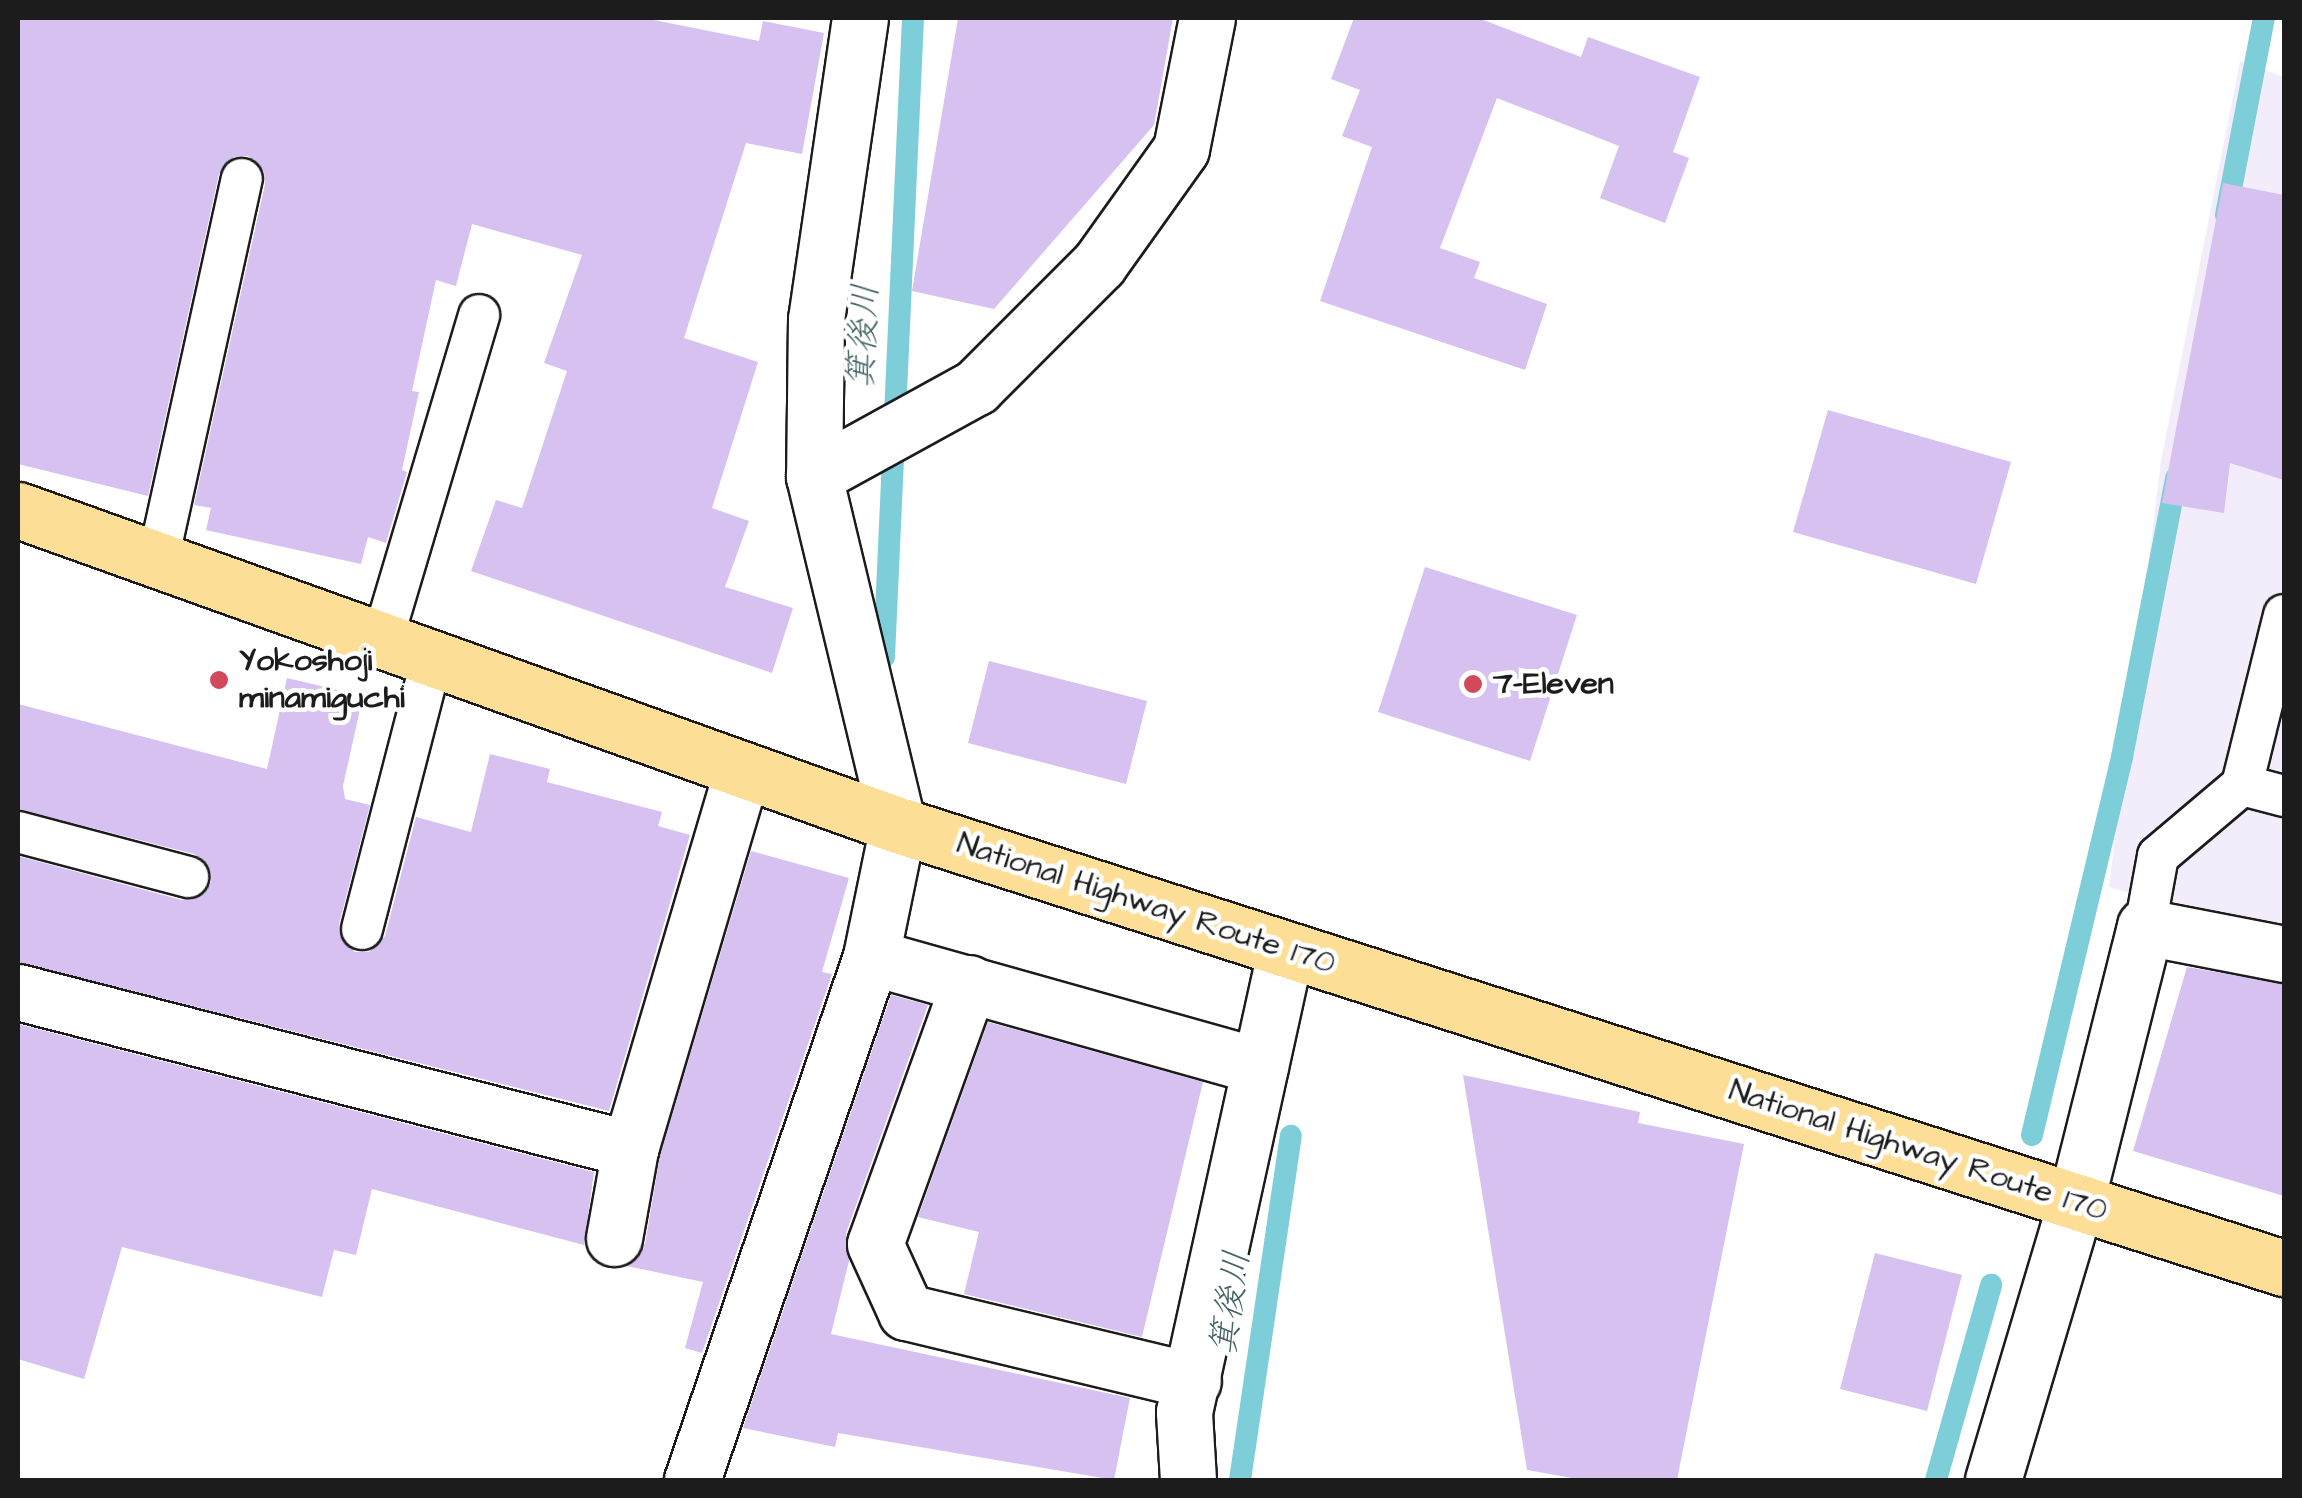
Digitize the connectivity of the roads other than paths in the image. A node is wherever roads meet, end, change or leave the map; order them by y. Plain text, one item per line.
1 (860, 18) edge
2 (1207, 18) edge
3 (242, 179) dead end
4 (479, 315) dead end
5 (814, 476) junction
6 (18, 510) edge
7 (158, 560) junction
8 (2284, 615) edge
9 (407, 650) junction
10 (742, 770) junction
11 (2242, 785) junction
12 (2284, 796) edge
13 (898, 825) junction
14 (18, 832) edge
15 (188, 876) dead end
16 (2145, 927) junction
17 (362, 928) dead end
18 (1286, 949) junction
19 (2284, 954) edge
20 (871, 957) junction
21 (969, 983) junction
22 (18, 992) edge
23 (1260, 1066) junction
24 (630, 1149) junction
25 (2076, 1201) junction
26 (614, 1238) dead end
27 (2284, 1268) edge
28 (1193, 1382) junction
29 (692, 1480) edge
30 (1188, 1480) edge
31 (1993, 1480) edge

1 - 5 street
2 - 5 street
3 - 7 lane
4 - 9 lane
5 - 13 street
6 - 7 highway, National Highway Route 170
7 - 9 highway, National Highway Route 170
8 - 11 lane
9 - 10 highway, National Highway Route 170
9 - 17 lane
10 - 13 highway, National Highway Route 170
10 - 24 street
11 - 12 lane
11 - 16 lane
13 - 18 highway, National Highway Route 170
13 - 20 street
14 - 15 lane
16 - 19 street
16 - 25 street
18 - 23 street
18 - 25 highway, National Highway Route 170
20 - 21 street
20 - 29 street
21 - 23 street
21 - 28 street
22 - 24 street
23 - 28 street
24 - 26 street
25 - 27 highway, National Highway Route 170
25 - 31 street
28 - 30 street

